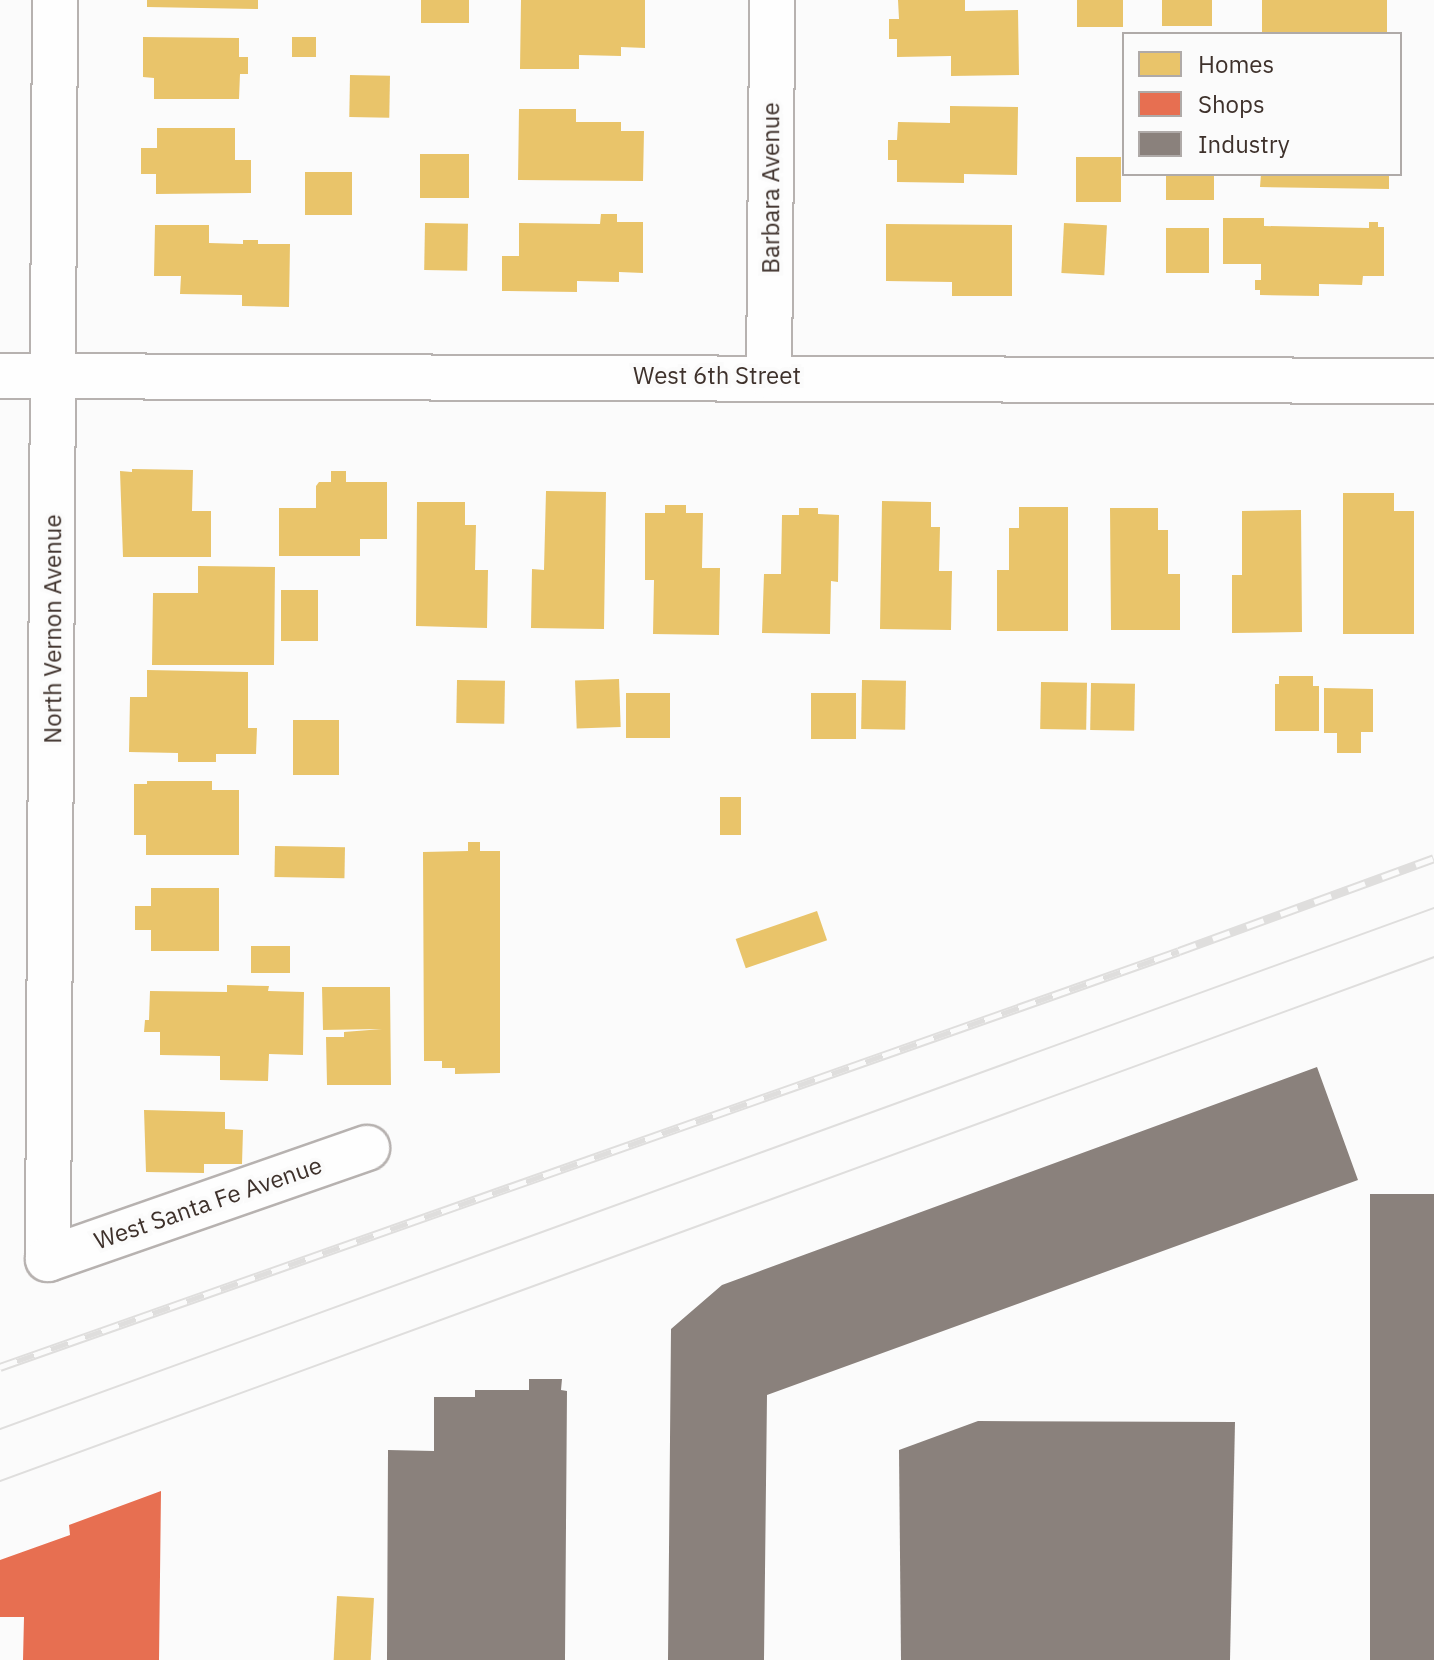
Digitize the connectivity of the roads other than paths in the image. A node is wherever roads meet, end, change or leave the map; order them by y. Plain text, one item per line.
1 (55, 0) edge
2 (772, 0) edge
3 (0, 376) edge
4 (55, 376) junction
5 (769, 376) junction
6 (1434, 381) edge
7 (367, 1148) dead end
8 (48, 1259) joint

1 - 4 street, North Vernon Avenue
2 - 5 street, Barbara Avenue
3 - 4 street, West 6th Street
4 - 5 street, West 6th Street
4 - 8 street, North Vernon Avenue
5 - 6 street, West 6th Street
7 - 8 street, West Santa Fe Avenue

